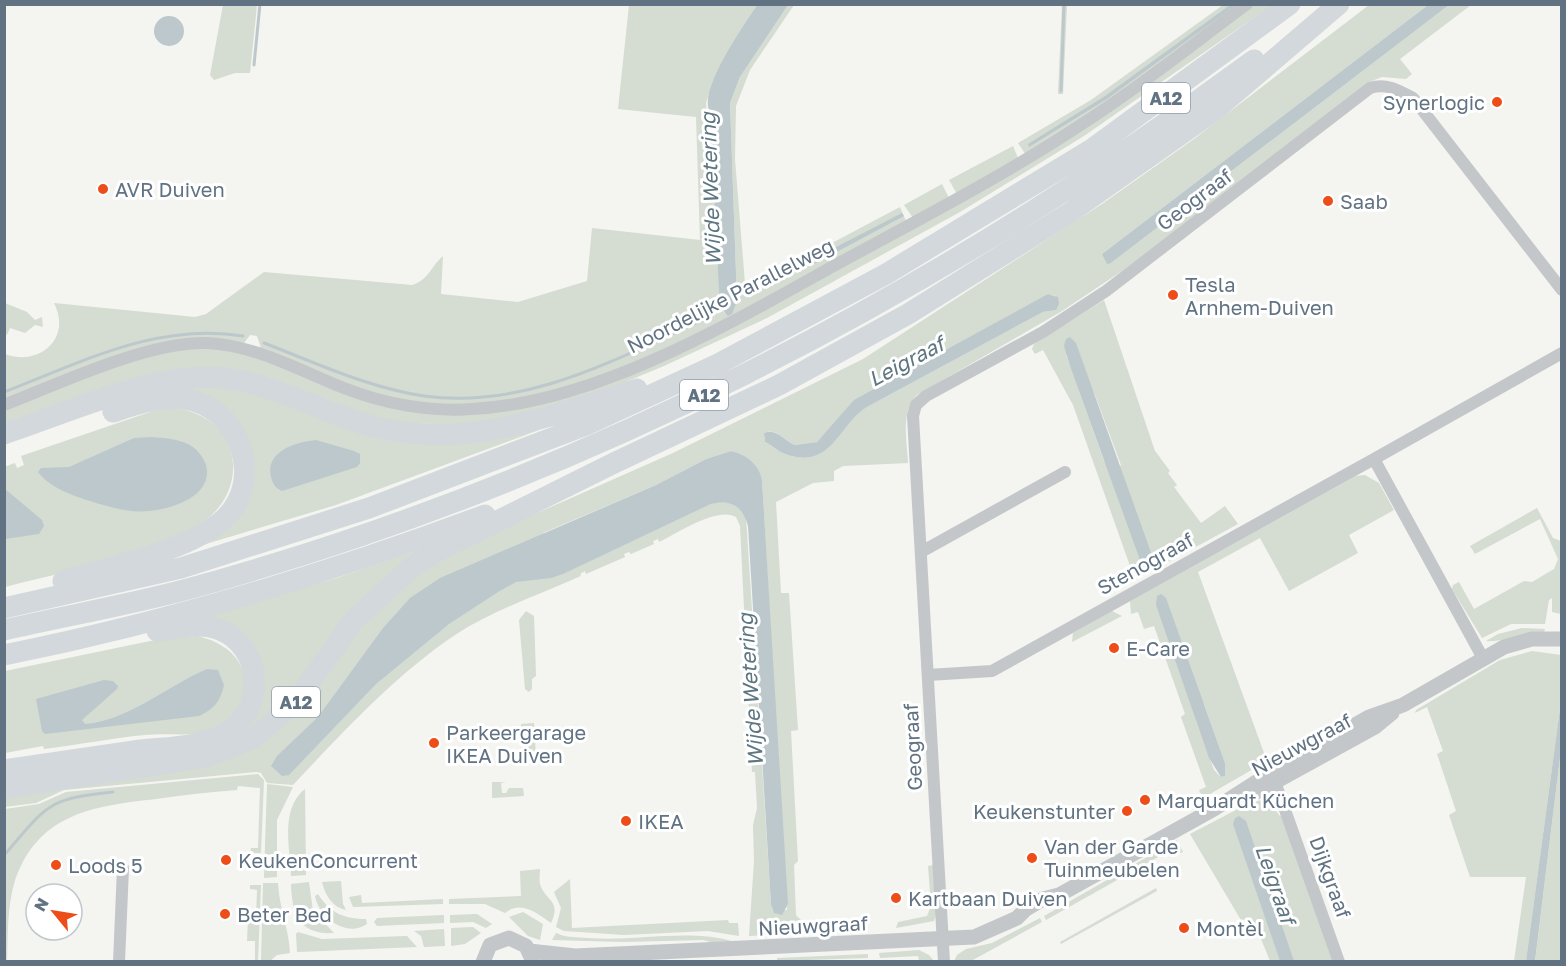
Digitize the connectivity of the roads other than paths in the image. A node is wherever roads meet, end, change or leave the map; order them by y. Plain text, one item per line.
1 (1247, 4) edge
2 (1290, 4) edge
3 (1330, 4) edge
4 (1339, 4) edge
5 (1562, 290) edge
6 (1562, 353) edge
7 (718, 364) junction
8 (4, 405) edge
9 (4, 434) edge
10 (4, 449) edge
11 (1374, 459) junction
12 (614, 463) junction
13 (1065, 472) dead end
14 (921, 552) junction
15 (4, 598) edge
16 (4, 608) edge
17 (4, 630) edge
18 (1533, 639) junction
19 (1562, 639) edge
20 (1562, 648) edge
21 (6, 655) edge
22 (1484, 660) junction
23 (928, 675) junction
24 (4, 770) edge
25 (1274, 777) junction
26 (4, 788) edge
27 (123, 868) dead end
28 (943, 939) junction
29 (608, 954) junction
30 (531, 956) edge
31 (575, 956) junction
32 (478, 961) edge
33 (119, 962) edge
34 (560, 962) edge
35 (591, 962) edge
36 (944, 962) edge
37 (1340, 962) edge

1 - 8 street, Noordelijke Parallelweg
2 - 7 highway, A12
3 - 17 highway, A12
4 - 12 highway, A12
5 - 14 street, Geograaf
6 - 11 street
7 - 9 highway, A12
7 - 16 highway, A12
10 - 15 highway
11 - 22 street
11 - 23 street, Stenograaf
12 - 21 highway, A12
12 - 26 highway, A12
13 - 14 street
14 - 23 street, Geograaf
18 - 19 street, Nieuwgraaf
18 - 20 street
18 - 22 street, Nieuwgraaf
21 - 24 highway, A12
22 - 25 street, Nieuwgraaf
23 - 28 street, Geograaf
25 - 28 street, Nieuwgraaf
25 - 37 street, Dijkgraaf
27 - 33 street
28 - 29 street, Nieuwgraaf
28 - 36 street
29 - 31 street, Nieuwgraaf
29 - 35 street, Nieuwgraaf
30 - 31 street, Nieuwgraaf
30 - 32 street, Nieuwgraaf
31 - 34 street, Nieuwgraaf

